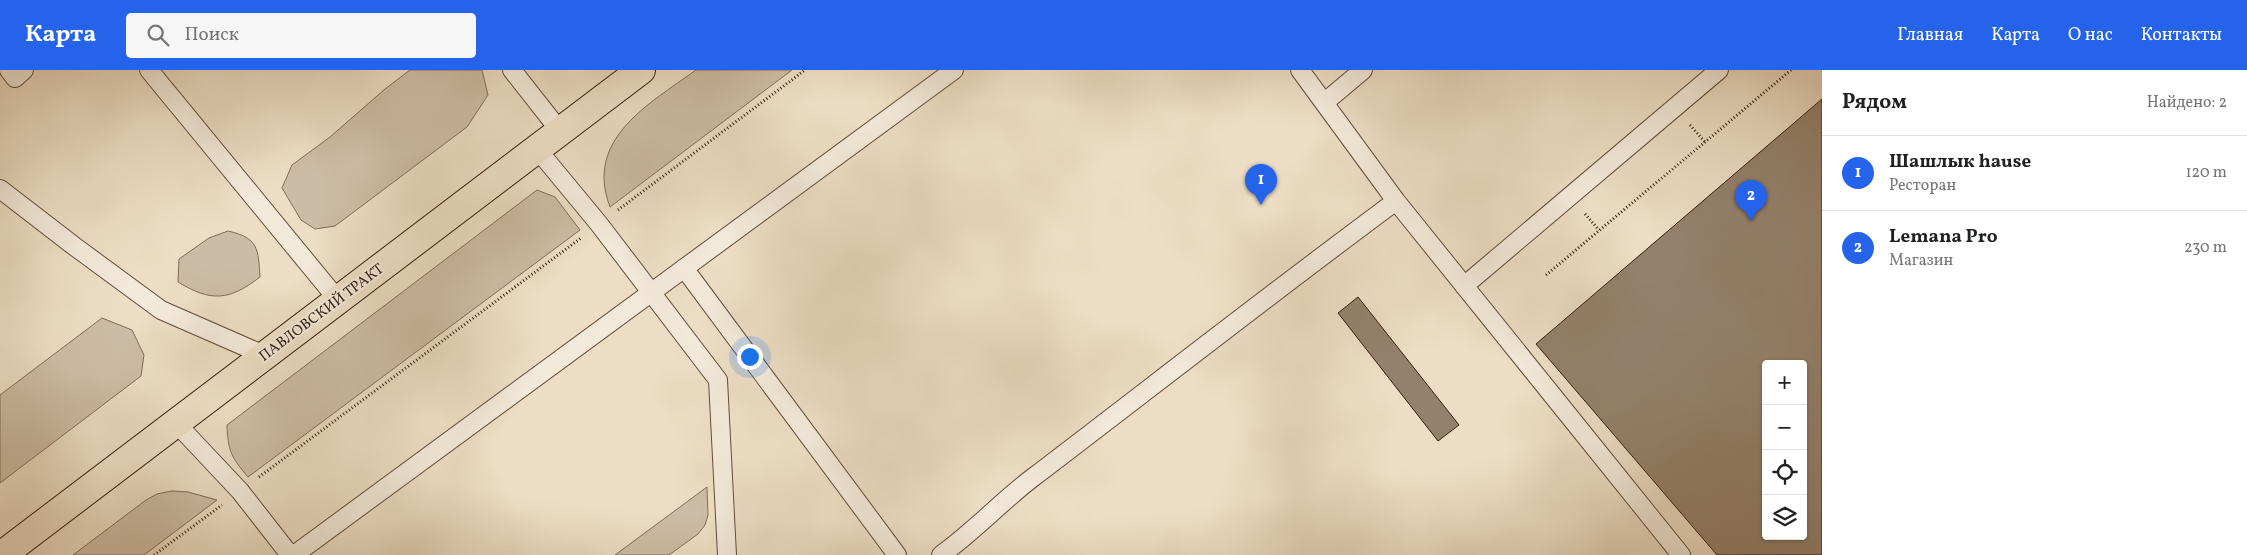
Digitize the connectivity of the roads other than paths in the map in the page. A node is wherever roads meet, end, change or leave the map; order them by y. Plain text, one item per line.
1 (8, 70) edge
2 (24, 70) edge
3 (149, 70) edge
4 (512, 70) edge
5 (640, 70) edge
6 (954, 70) edge
7 (1300, 70) edge
8 (1363, 70) edge
9 (1719, 70) edge
10 (1325, 102) junction
11 (560, 131) junction
12 (537, 149) junction
13 (0, 189) edge
14 (1396, 201) junction
15 (684, 268) junction
16 (1464, 286) junction
17 (651, 293) junction
18 (338, 300) junction
19 (264, 355) junction
20 (176, 423) junction
21 (2, 555) edge
22 (290, 555) edge
23 (294, 555) edge
24 (728, 555) edge
25 (897, 555) edge
26 (942, 555) edge
27 (1681, 555) edge

1 - 2 lane
3 - 18 lane
4 - 11 lane
5 - 11 main road, ПАВЛОВСКИЙ ТРАКТ
6 - 15 lane
7 - 10 lane
8 - 10 lane
9 - 16 lane
10 - 14 lane
11 - 12 main road, ПАВЛОВСКИЙ ТРАКТ
12 - 17 lane
12 - 18 main road, ПАВЛОВСКИЙ ТРАКТ
13 - 19 lane
14 - 16 lane
14 - 26 lane
15 - 17 lane
15 - 25 lane
16 - 27 lane
17 - 23 lane
17 - 24 lane
18 - 19 main road, ПАВЛОВСКИЙ ТРАКТ
19 - 20 main road, ПАВЛОВСКИЙ ТРАКТ
20 - 21 main road, ПАВЛОВСКИЙ ТРАКТ
20 - 22 lane

